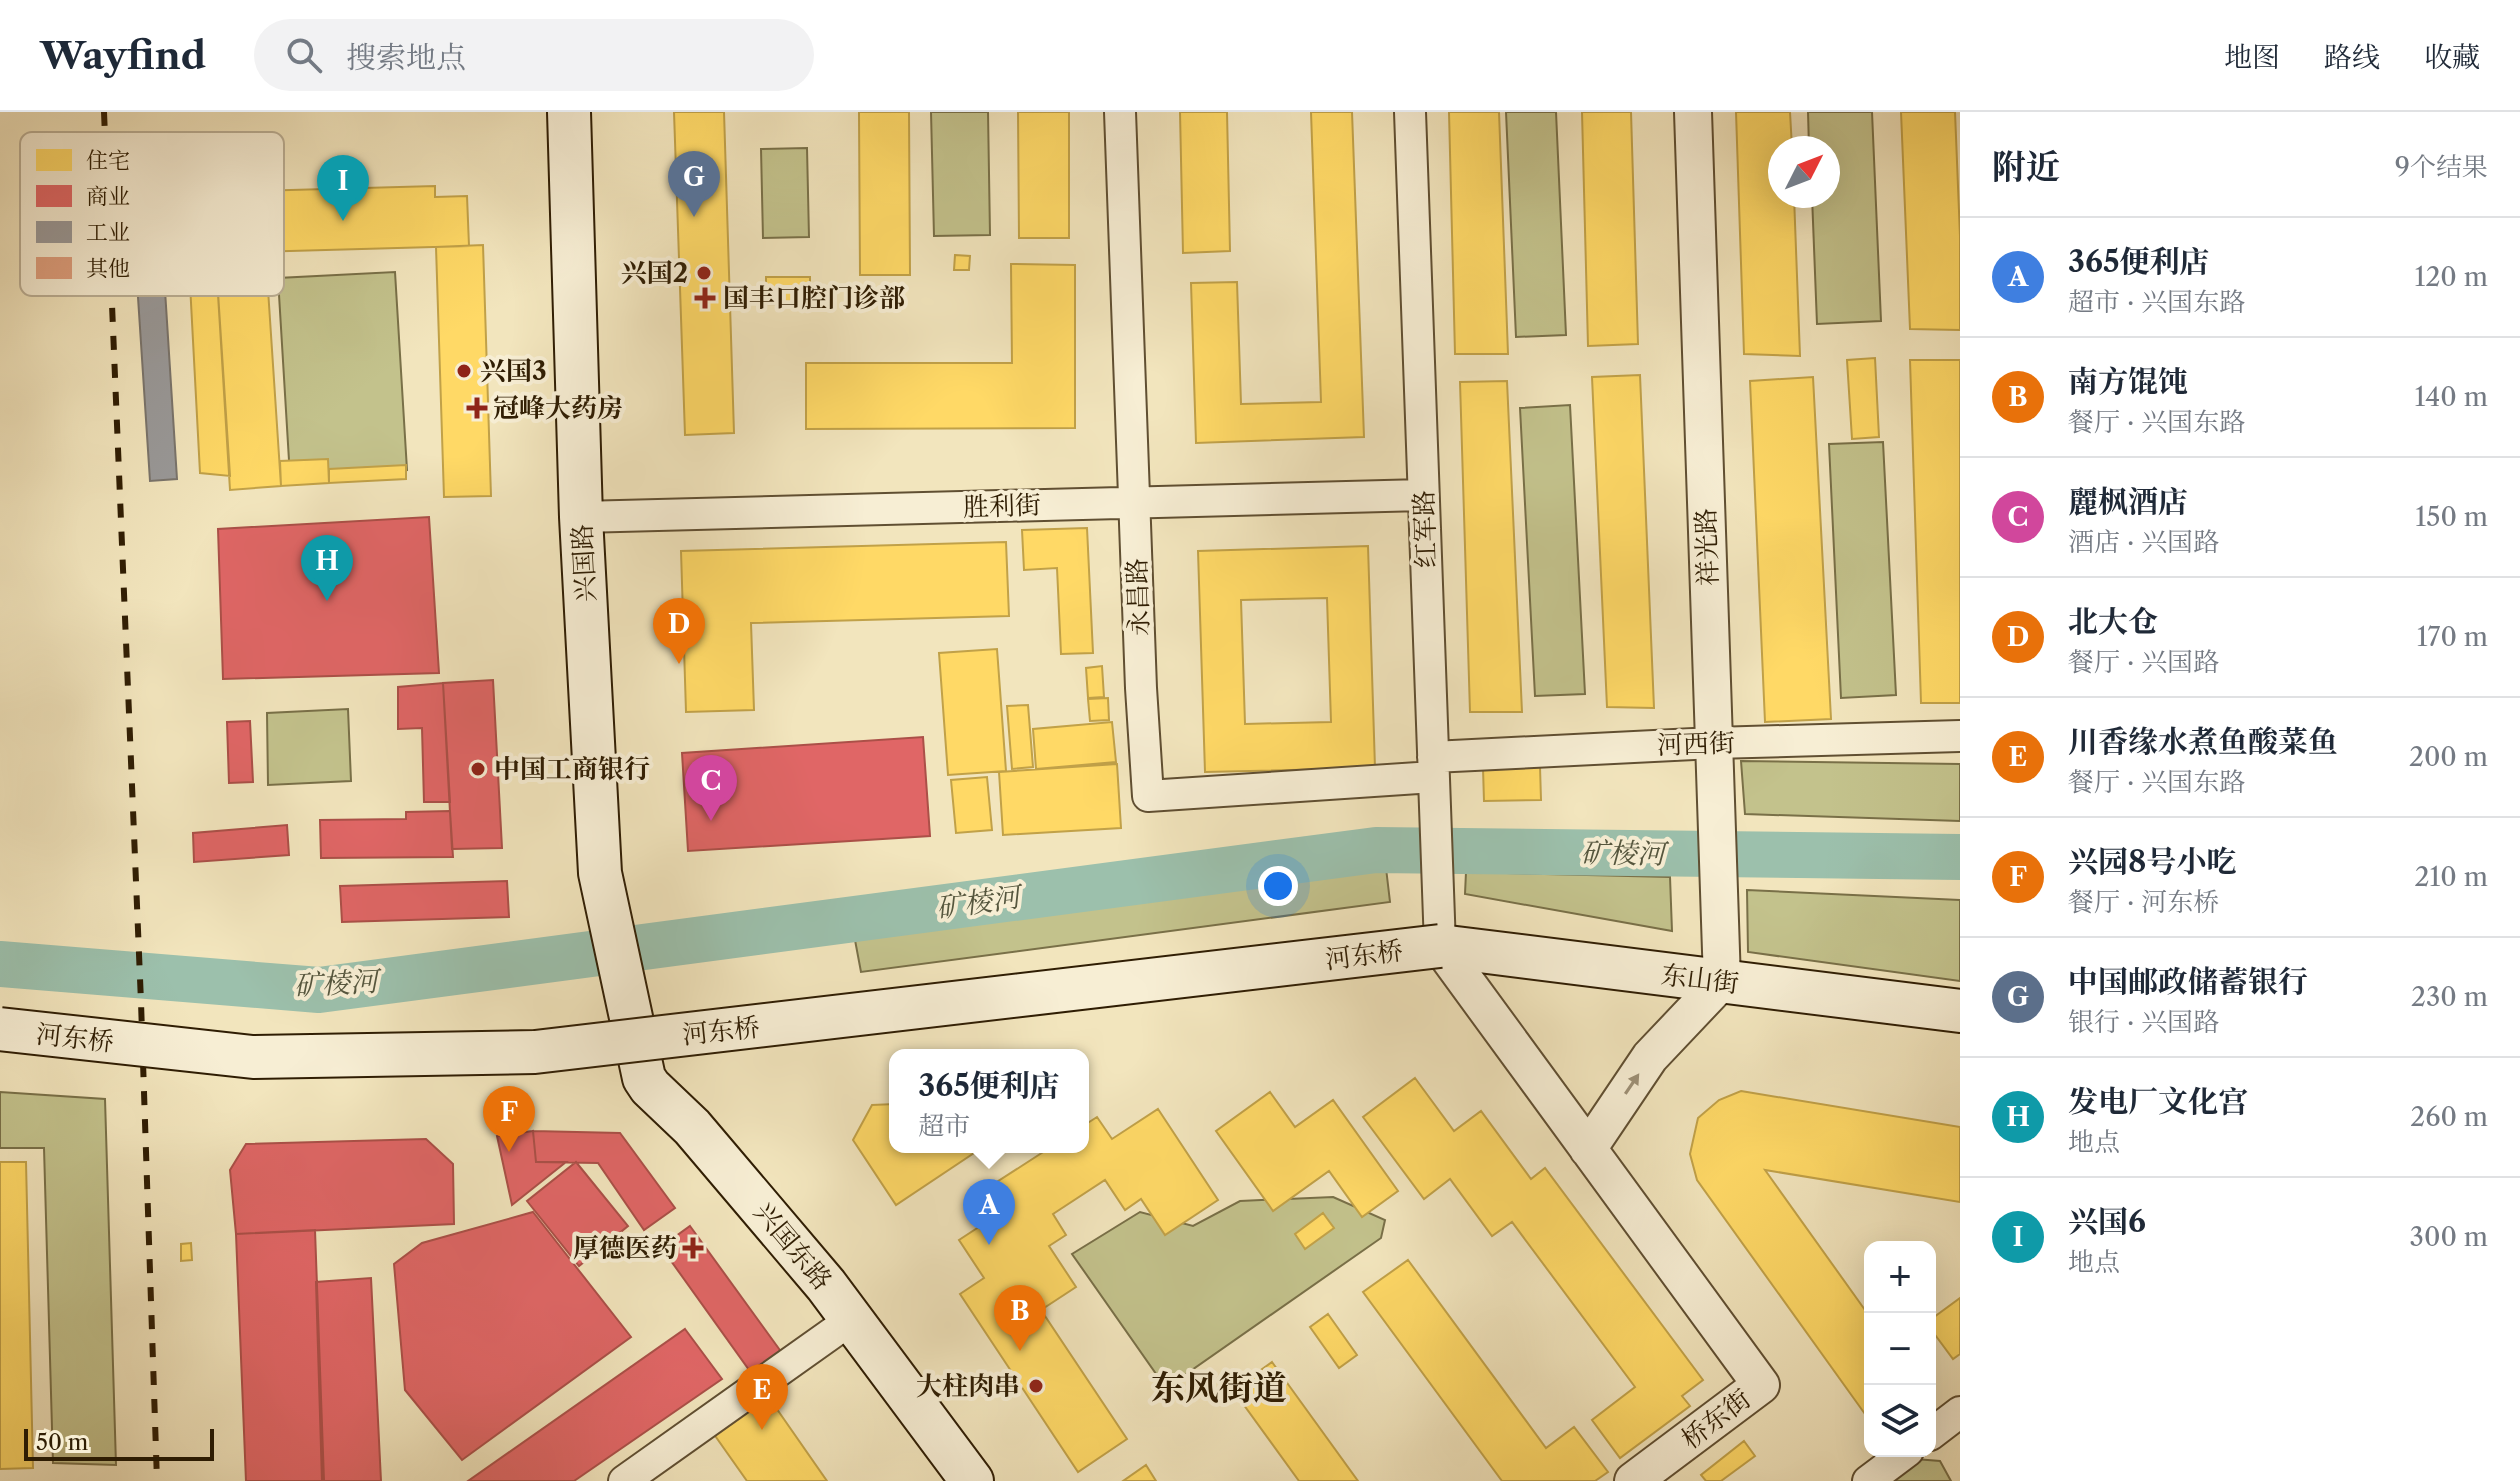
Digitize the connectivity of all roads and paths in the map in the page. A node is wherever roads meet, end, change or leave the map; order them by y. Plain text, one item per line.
1 (569, 112) edge
2 (1120, 112) edge
3 (1410, 112) edge
4 (1693, 112) edge
5 (1423, 495) junction
6 (1134, 503) junction
7 (581, 517) junction
8 (1960, 736) edge
9 (1714, 743) junction
10 (1433, 764) junction
11 (1439, 935) junction
12 (1722, 981) junction
13 (629, 1010) joint
14 (1960, 1011) edge
15 (0, 1029) edge
16 (1588, 1149) junction
17 (852, 1319) junction
18 (1960, 1412) edge
19 (1936, 1430) edge
20 (1900, 1457) edge
21 (624, 1481) edge
22 (972, 1481) edge
23 (1633, 1481) edge
24 (1868, 1481) edge

1 - 7 main road, 兴国路
2 - 6 street, 永昌路
3 - 5 street, 红军路
4 - 9 street, 祥光路
5 - 6 street, 胜利街
5 - 10 street, 红军路
6 - 7 street, 胜利街
6 - 10 street, 永昌路
7 - 13 main road, 兴国路
8 - 9 street, 河西街
9 - 10 street, 河西街
9 - 12 street, 祥光路
10 - 11 street, 红军路
11 - 12 main road, 东山街
11 - 15 main road, 河东桥, bridge
11 - 16 street
12 - 14 main road, 东山街
16 -> 12 street
13 - 17 main road, 兴国东路
16 - 23 street, 桥东街
17 - 21 street
17 - 22 main road, 兴国东路
18 - 19 street
20 - 24 street

